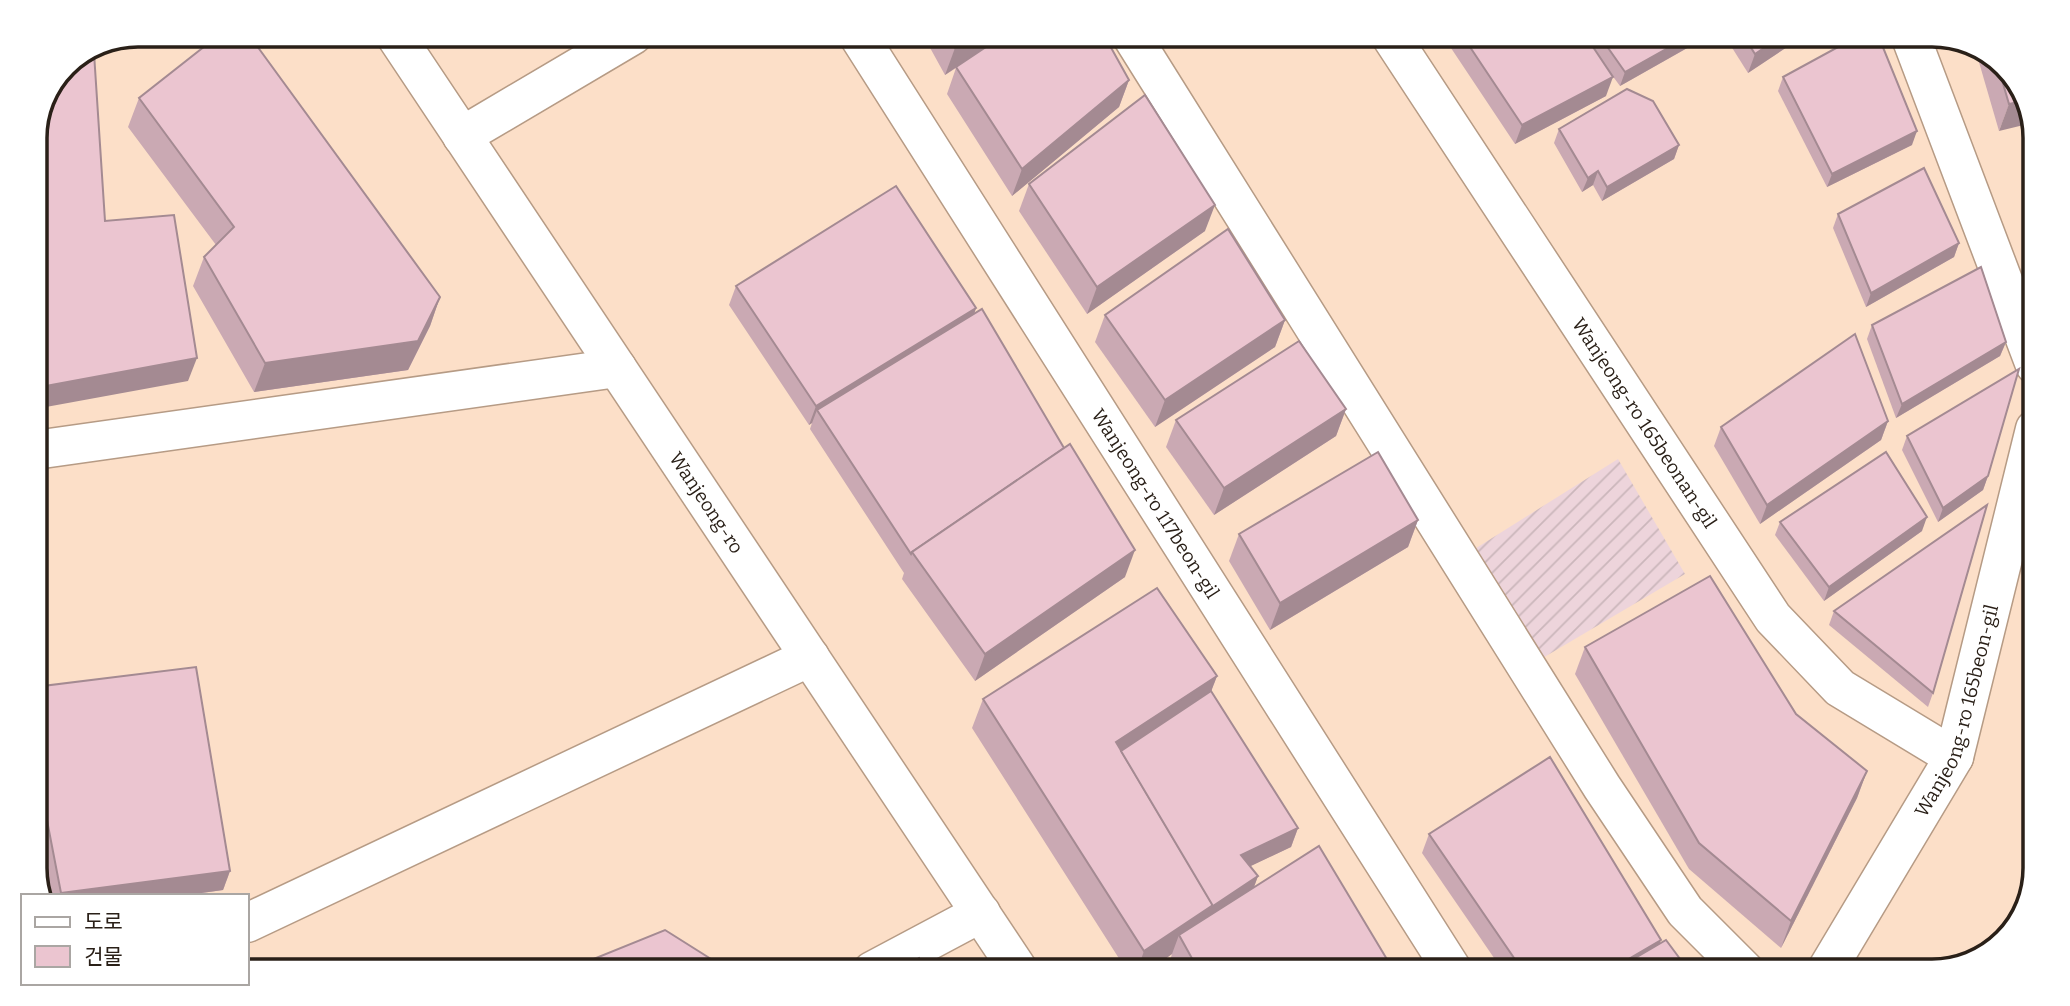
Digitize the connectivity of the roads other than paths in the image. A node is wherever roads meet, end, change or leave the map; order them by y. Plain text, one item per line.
1 (403, 47) edge
2 (613, 47) edge
3 (866, 47) edge
4 (1139, 47) edge
5 (1398, 47) edge
6 (1915, 47) edge
7 (462, 136) junction
8 (2023, 333) edge
9 (617, 368) junction
10 (47, 448) edge
11 (2023, 478) edge
12 (810, 657) junction
13 (1954, 757) junction
14 (981, 913) junction
15 (248, 923) edge
16 (895, 959) edge
17 (1011, 959) edge
18 (1445, 959) edge
19 (1733, 959) edge
20 (1833, 959) edge

1 - 7 street, Wanjeong-ro
2 - 7 street
3 - 18 street, Wanjeong-ro 117beon-gil
4 - 19 street
5 - 13 street, Wanjeong-ro 165beonan-gil
6 - 8 street
7 - 9 street, Wanjeong-ro
9 - 10 street
9 - 12 street, Wanjeong-ro
11 - 13 street, Wanjeong-ro 165beon-gil
12 - 14 street, Wanjeong-ro
12 - 15 street
13 - 20 street, Wanjeong-ro 165beon-gil
14 - 16 street
14 - 17 street, Wanjeong-ro

